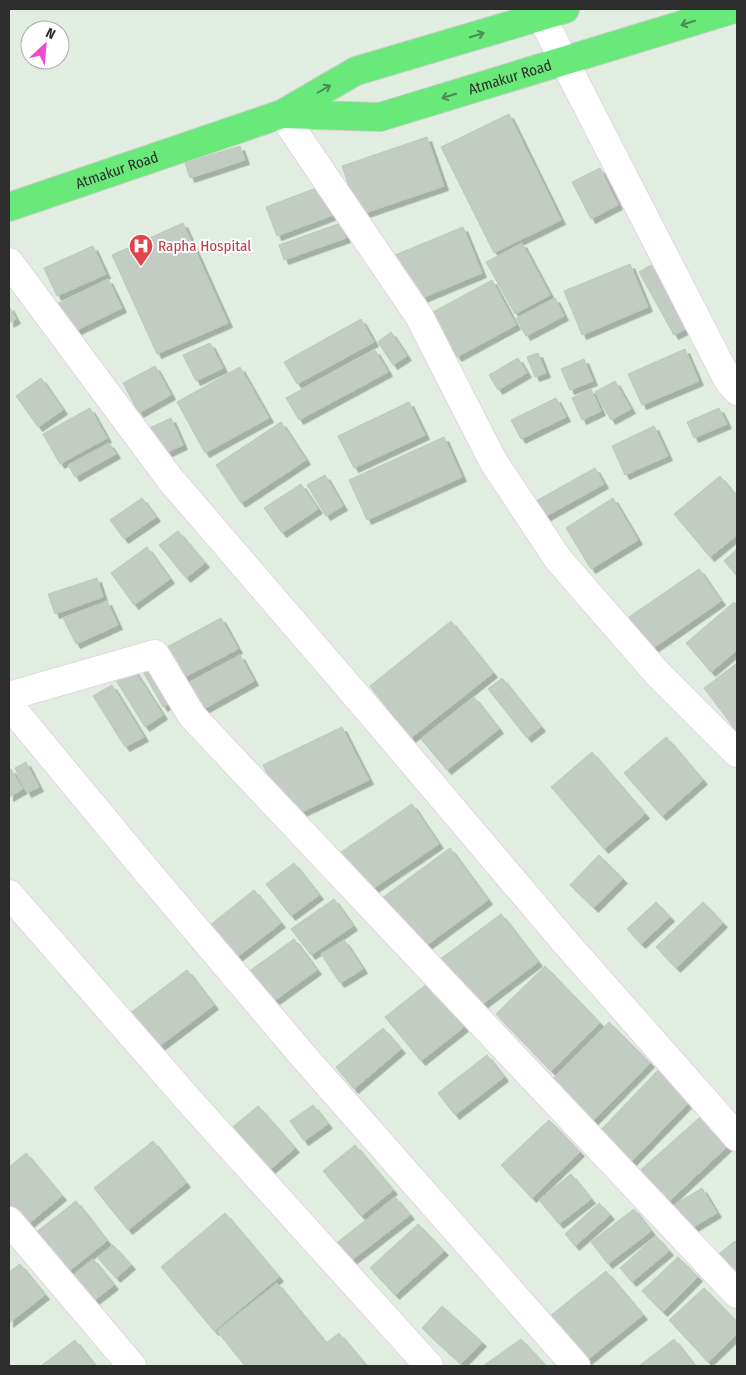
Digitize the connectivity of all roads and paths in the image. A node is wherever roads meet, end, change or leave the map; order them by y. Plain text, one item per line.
1 (734, 9) edge
2 (553, 12) edge
3 (564, 61) junction
4 (282, 114) junction
5 (9, 207) edge
6 (9, 262) edge
7 (737, 391) edge
8 (9, 696) edge
9 (9, 706) edge
10 (737, 753) edge
11 (9, 894) edge
12 (737, 1137) edge
13 (9, 1220) edge
14 (737, 1294) edge
15 (132, 1366) edge
16 (430, 1366) edge
17 (576, 1366) edge

1 -> 3 main road, Atmakur Road
2 - 3 street
4 -> 2 main road, Atmakur Road
3 -> 4 main road, Atmakur Road
3 - 7 street
4 - 5 main road, Atmakur Road
4 - 10 street
6 - 12 street
8 - 14 street
9 - 17 street
11 - 16 street
13 - 15 street

